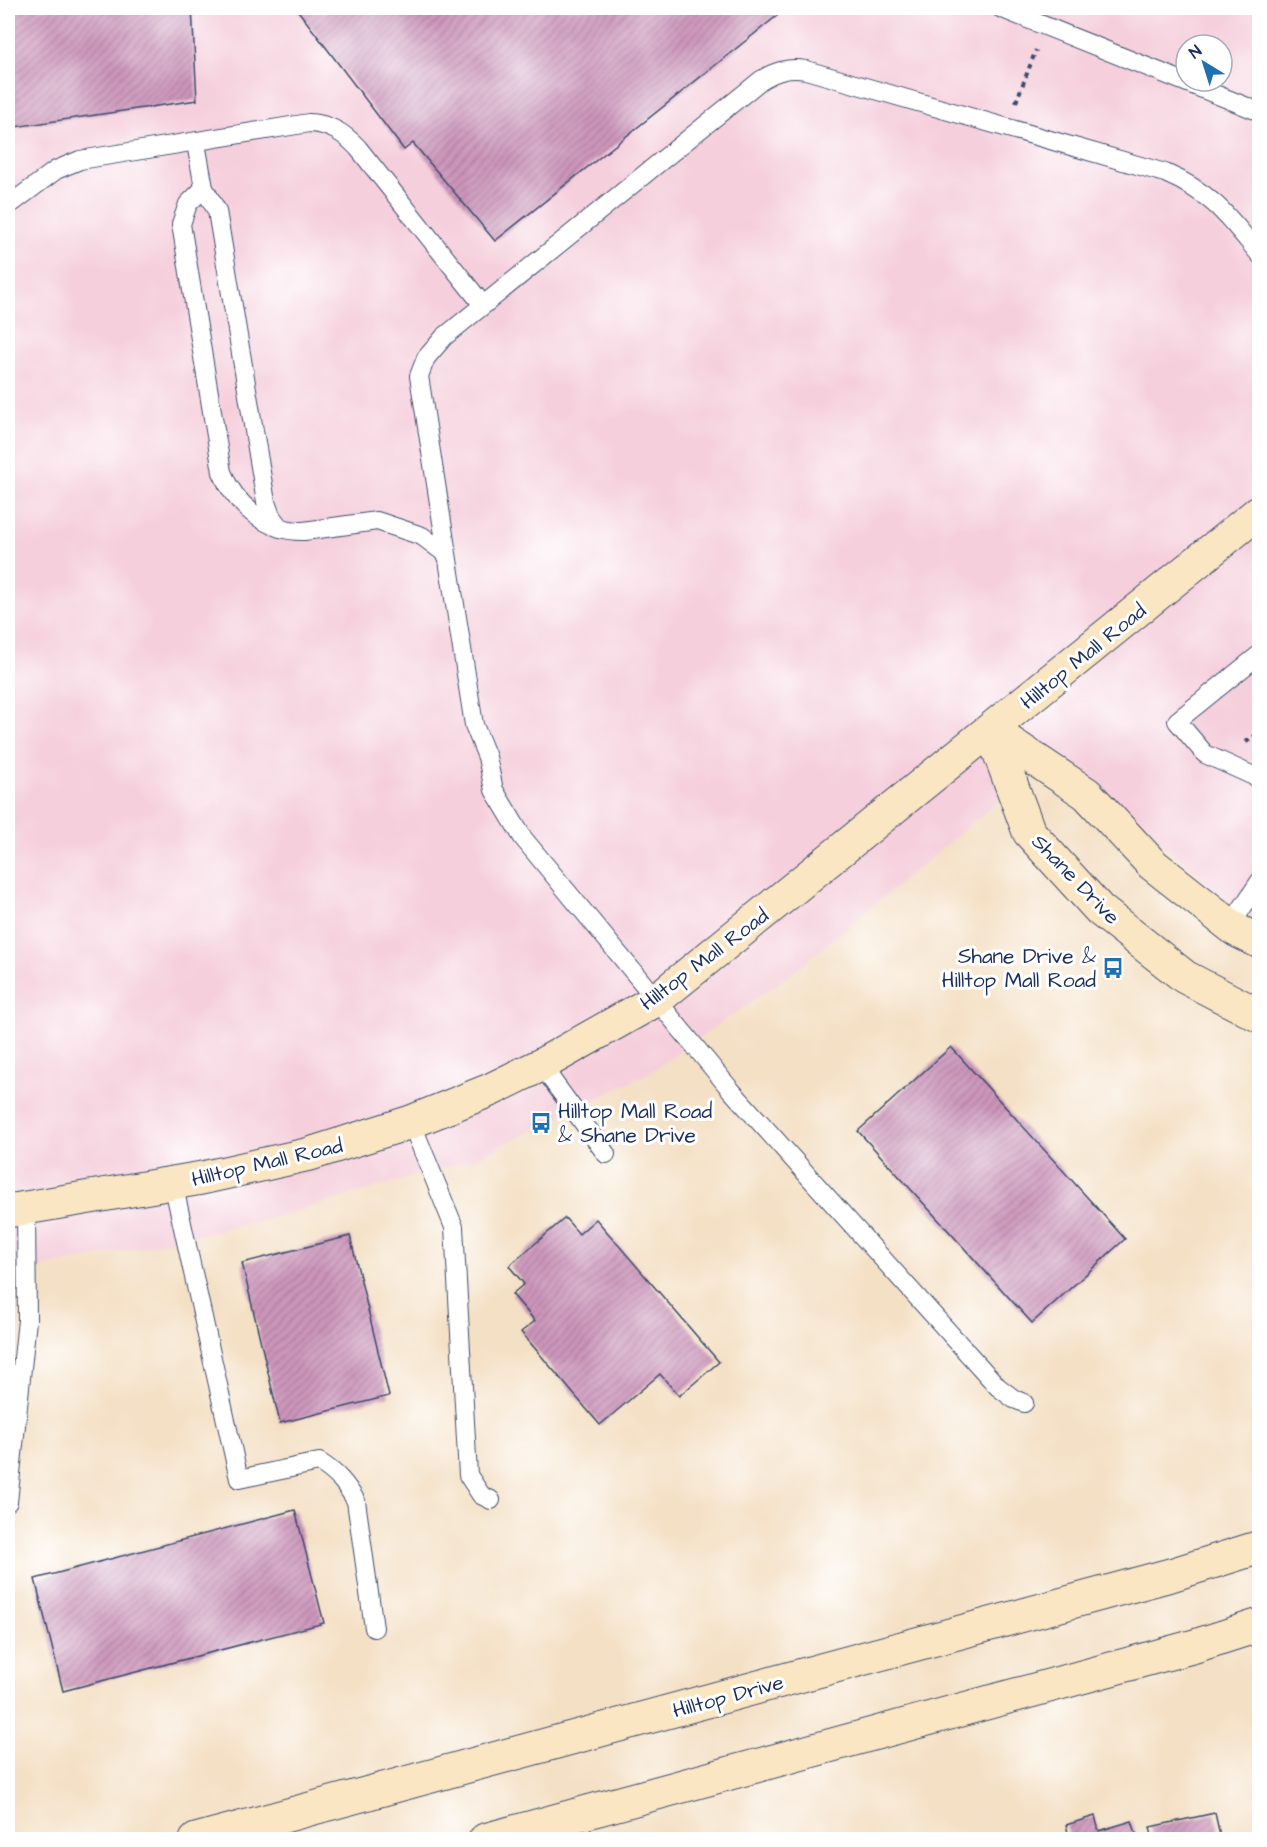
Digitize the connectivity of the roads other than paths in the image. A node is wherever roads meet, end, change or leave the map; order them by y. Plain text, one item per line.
1 (1000, 8) edge
2 (1260, 111) edge
3 (196, 143) junction
4 (204, 188) junction
5 (8, 206) edge
6 (1260, 255) edge
7 (483, 305) junction
8 (1260, 511) edge
9 (280, 529) junction
10 (446, 554) junction
11 (1260, 654) edge
12 (991, 730) junction
13 (1260, 779) edge
14 (1260, 881) edge
15 (1230, 926) junction
16 (1260, 942) edge
17 (656, 1000) junction
18 (1260, 1016) edge
19 (541, 1065) junction
20 (411, 1122) junction
21 (606, 1154) dead end
22 (173, 1183) junction
23 (16, 1209) edge
24 (1024, 1403) dead end
25 (491, 1500) dead end
26 (8, 1502) edge
27 (1260, 1547) edge
28 (1260, 1625) edge
29 (374, 1628) dead end
30 (196, 1839) edge
31 (485, 1839) edge

1 - 2 lane
3 - 4 lane
3 - 5 lane
3 - 7 lane
4 - 9 lane
4 - 9 lane
6 - 7 lane
7 - 10 lane
8 - 12 street, Hilltop Mall Road
9 - 10 lane
10 - 17 lane
11 - 13 lane
12 - 15 street
12 - 17 street, Hilltop Mall Road
12 - 18 street, Shane Drive
14 - 15 lane
15 - 16 street
17 - 19 street, Hilltop Mall Road
17 - 24 lane
19 - 20 street, Hilltop Mall Road
19 - 21 lane
20 - 22 street, Hilltop Mall Road
20 - 25 lane
22 - 23 street, Hilltop Mall Road
22 - 29 lane
23 - 26 lane
27 - 30 street, Hilltop Drive
28 - 31 street

